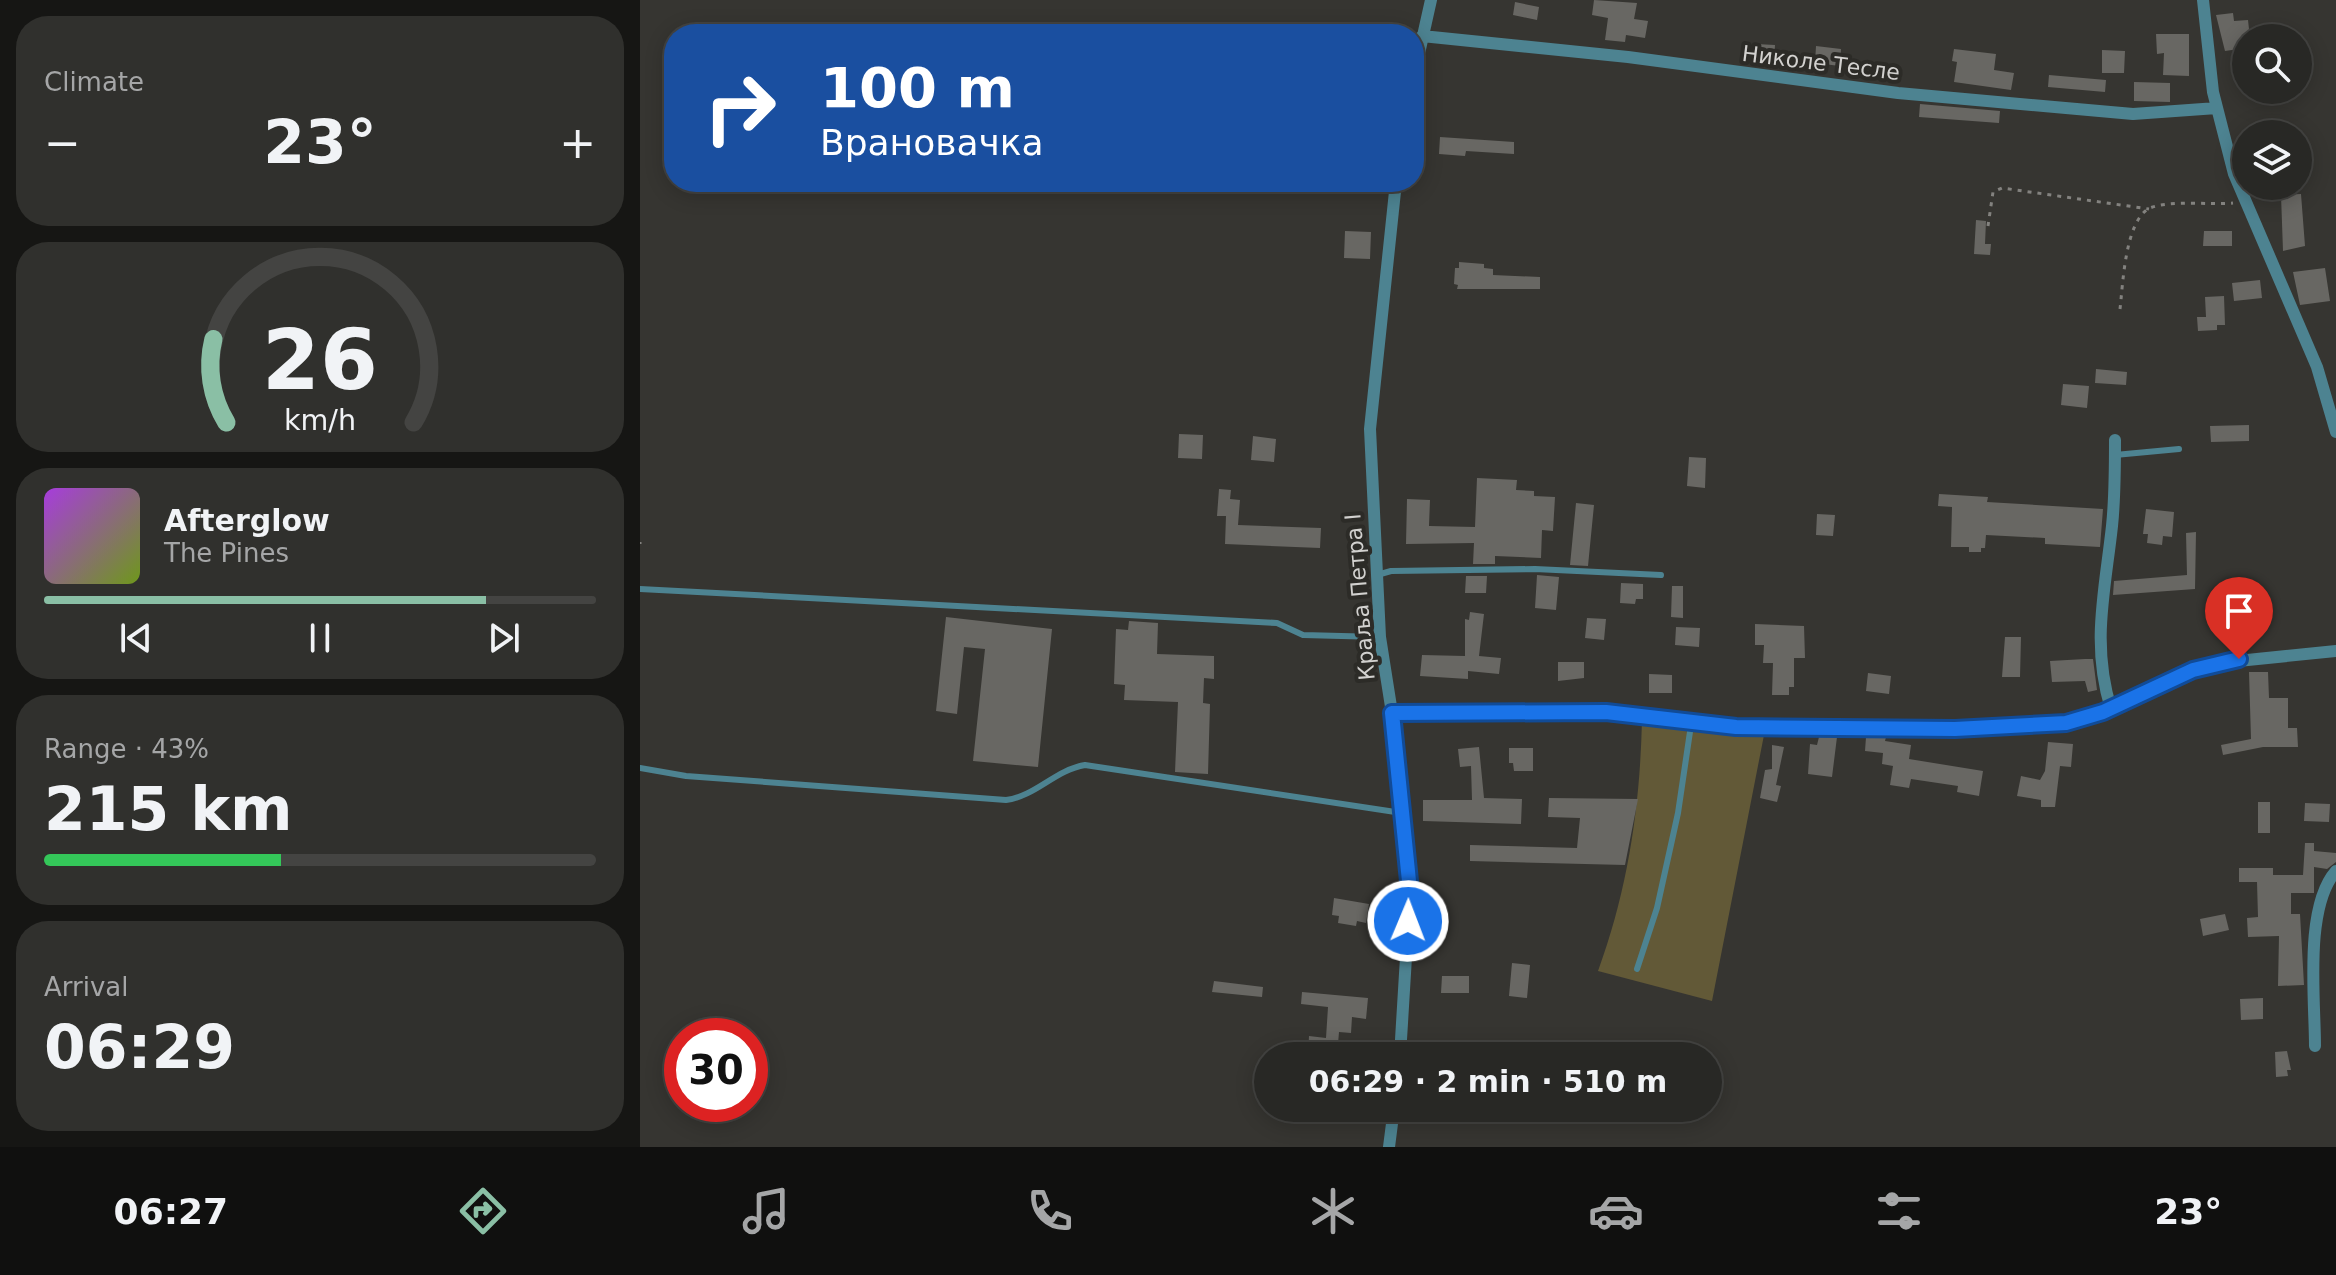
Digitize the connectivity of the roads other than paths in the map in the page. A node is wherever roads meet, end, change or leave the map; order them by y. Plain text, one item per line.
1 (1431, 0) edge
2 (2203, 0) edge
3 (1424, 28) edge
4 (1424, 36) edge
5 (2217, 108) junction
6 (1395, 192) edge
7 (2336, 432) edge
8 (2115, 440) dead end
9 (2179, 449) dead end
10 (2115, 455) junction
11 (1377, 575) junction
12 (1661, 575) dead end
13 (640, 589) edge
14 (1380, 637) junction
15 (2336, 651) edge
16 (2111, 709) junction
17 (1392, 713) junction
18 (1691, 725) junction
19 (640, 768) edge
20 (1402, 813) junction
21 (2336, 871) edge
22 (1637, 969) dead end
23 (1401, 1042) edge
24 (2315, 1046) dead end
25 (1392, 1122) edge
26 (1389, 1147) edge

1 - 3 street
2 - 5 street
4 - 5 street, Николе Тесле
5 - 7 street
6 - 11 street, Краља Петра I
8 - 10 street
9 - 10 lane
10 - 16 street
11 - 12 lane
11 - 14 street, Краља Петра I
13 - 14 lane
14 - 17 street, Краља Петра I
15 - 16 street
16 - 18 street
17 - 18 street
17 - 20 street, Краља Петра I
18 - 22 lane
19 - 20 lane
20 - 23 street, Краља Петра I
21 - 24 street
25 - 26 street

